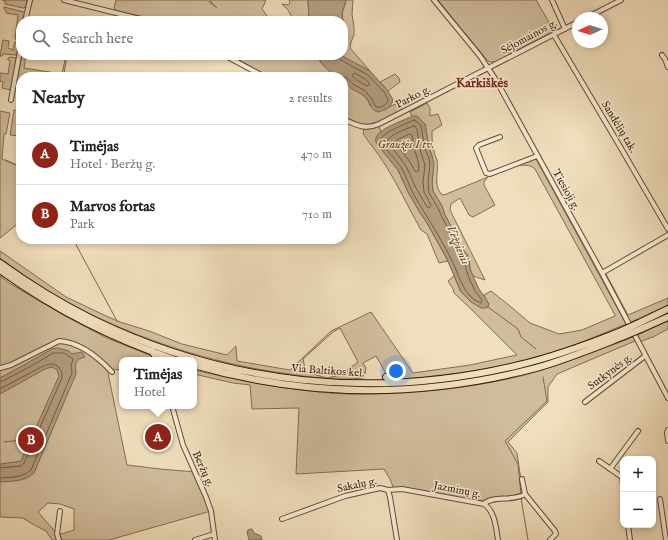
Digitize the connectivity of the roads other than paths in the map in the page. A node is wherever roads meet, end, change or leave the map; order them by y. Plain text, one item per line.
1 (30, 0) edge
2 (64, 0) edge
3 (434, 0) edge
4 (552, 0) edge
5 (621, 0) edge
6 (598, 12) edge
7 (26, 16) edge
8 (128, 16) edge
9 (572, 25) edge
10 (565, 29) junction
11 (554, 35) junction
12 (662, 55) dead end
13 (18, 60) edge
14 (233, 60) edge
15 (668, 67) edge
16 (489, 68) junction
17 (16, 72) edge
18 (16, 72) edge
19 (256, 72) edge
20 (11, 100) dead end
21 (348, 120) edge
22 (500, 137) dead end
23 (538, 156) junction
24 (668, 229) edge
25 (668, 235) edge
26 (0, 263) edge
27 (0, 270) edge
28 (602, 273) junction
29 (668, 309) edge
30 (668, 317) edge
31 (640, 326) junction
32 (620, 335) junction
33 (152, 351) junction
34 (645, 356) junction
35 (156, 357) edge
36 (168, 357) edge
37 (187, 357) edge
38 (197, 360) edge
39 (197, 366) edge
40 (0, 368) edge
41 (112, 372) dead end
42 (370, 377) dead end
43 (386, 377) dead end
44 (395, 383) junction
45 (364, 384) junction
46 (668, 398) edge
47 (585, 402) dead end
48 (173, 409) edge
49 (638, 430) dead end
50 (668, 430) edge
51 (668, 441) edge
52 (599, 461) dead end
53 (610, 468) junction
54 (620, 476) edge
55 (522, 479) dead end
56 (388, 490) junction
57 (525, 494) junction
58 (660, 499) dead end
59 (484, 504) junction
60 (60, 511) dead end
61 (282, 519) dead end
62 (628, 528) edge
63 (214, 534) junction
64 (59, 540) edge
65 (195, 540) edge
66 (215, 540) edge
67 (397, 540) edge
68 (498, 540) edge
69 (550, 540) edge
70 (630, 540) edge
71 (666, 540) edge

1 - 7 street
2 - 8 street
3 - 16 street, Tiesioji g.
4 - 10 street
5 - 6 street
9 - 10 street, Sėjomainos g.
10 - 11 street, Sėjomainos g.
11 - 16 street, Sėjomainos g.
11 - 24 street, Sandėlių tak.
12 - 15 street
13 - 18 street
14 - 19 street
16 - 21 street, Parko g.
16 - 23 street, Tiesioji g.
17 - 20 street
22 - 23 street
23 - 28 street, Tiesioji g.
25 - 28 street
26 - 37 highway, Via Baltikos kel.
27 - 33 highway
28 - 34 street, Tiesioji g.
29 - 31 highway, Via Baltikos kel.
30 - 31 highway, Via Baltikos kel.
31 - 32 highway, Via Baltikos kel., bridge
32 - 39 highway, Via Baltikos kel.
32 - 44 highway, Via Baltikos kel.
33 - 35 highway
33 - 36 highway
34 - 46 street, Tiesioji g.
34 - 47 street, Sutkynės g.
38 - 45 highway, Via Baltikos kel.
40 - 41 street
42 - 45 highway
43 - 44 highway
44 - 45 highway, Via Baltikos kel.
48 - 63 street, Beržų g.
49 - 53 street
50 - 51 street
52 - 53 street
53 - 54 street
55 - 57 street
56 - 59 street, Jazminų g.
56 - 61 street, Sakalų g.
56 - 67 street, Sakalų g.
57 - 59 street
57 - 69 street
58 - 71 street
59 - 68 street, Jazminų g.
60 - 64 street
62 - 70 street
63 - 65 street
63 - 66 street, Beržų g.

